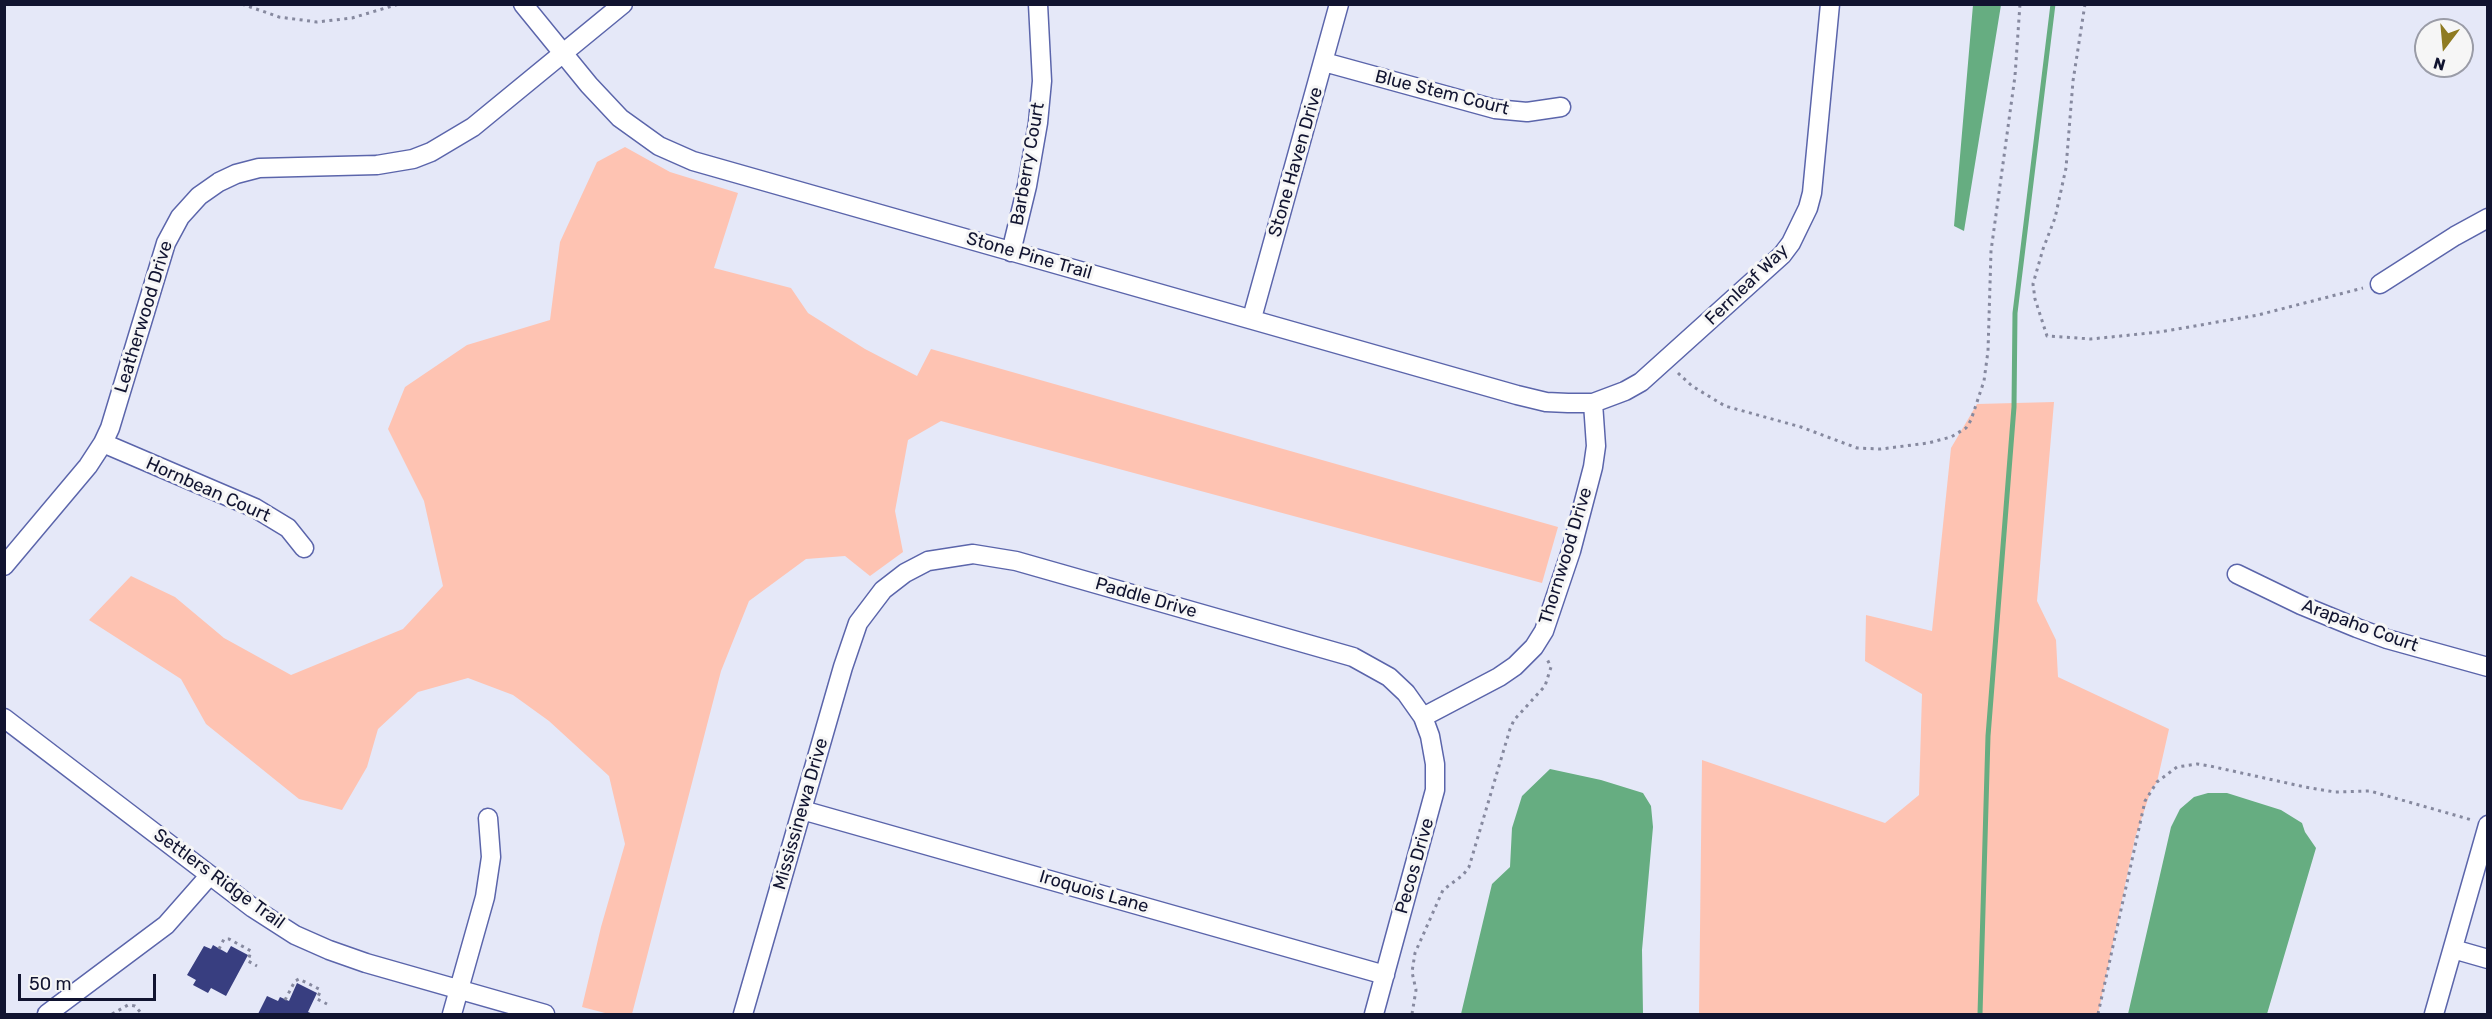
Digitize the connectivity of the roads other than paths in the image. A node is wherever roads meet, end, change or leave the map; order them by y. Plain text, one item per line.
1 (523, 4) edge
2 (623, 4) edge
3 (1038, 4) edge
4 (1339, 4) edge
5 (1830, 4) edge
6 (562, 52) junction
7 (1324, 62) junction
8 (1561, 107) dead end
9 (2487, 218) edge
10 (1011, 252) junction
11 (2380, 284) dead end
12 (1252, 318) junction
13 (1593, 403) junction
14 (103, 443) junction
15 (304, 548) dead end
16 (4, 566) edge
17 (2237, 574) dead end
18 (863, 615) joint
19 (2487, 667) edge
20 (1423, 717) junction
21 (4, 718) edge
22 (802, 810) junction
23 (488, 818) dead end
24 (2487, 825) edge
25 (210, 875) junction
26 (2453, 949) junction
27 (2487, 959) edge
28 (1385, 975) junction
29 (459, 991) junction
30 (47, 1014) edge
31 (453, 1014) edge
32 (545, 1014) edge
33 (743, 1014) edge
34 (1374, 1014) edge
35 (2434, 1014) edge

1 - 6 street, Stone Pine Trail
2 - 6 street, Leatherwood Drive
3 - 10 street, Barberry Court
4 - 7 street, Stone Haven Drive
5 - 13 street, Fernleaf Way
6 - 10 street, Stone Pine Trail
6 - 14 street, Leatherwood Drive
7 - 8 street, Blue Stem Court
7 - 12 street, Stone Haven Drive
9 - 11 street
10 - 12 street, Stone Pine Trail
12 - 13 street, Stone Pine Trail
13 - 20 street, Thornwood Drive
14 - 15 street, Hornbean Court
14 - 16 street, Leatherwood Drive
17 - 19 street, Arapaho Court
18 - 20 street, Paddle Drive
18 - 22 street, Mississinewa Drive
20 - 28 street, Pecos Drive
21 - 25 street, Settlers Ridge Trail
22 - 28 street, Iroquois Lane
22 - 33 street, Mississinewa Drive
23 - 29 street
24 - 26 street
25 - 29 street, Settlers Ridge Trail
25 - 30 street
26 - 27 street
26 - 35 street
28 - 34 street, Pecos Drive
29 - 31 street
29 - 32 street, Settlers Ridge Trail

